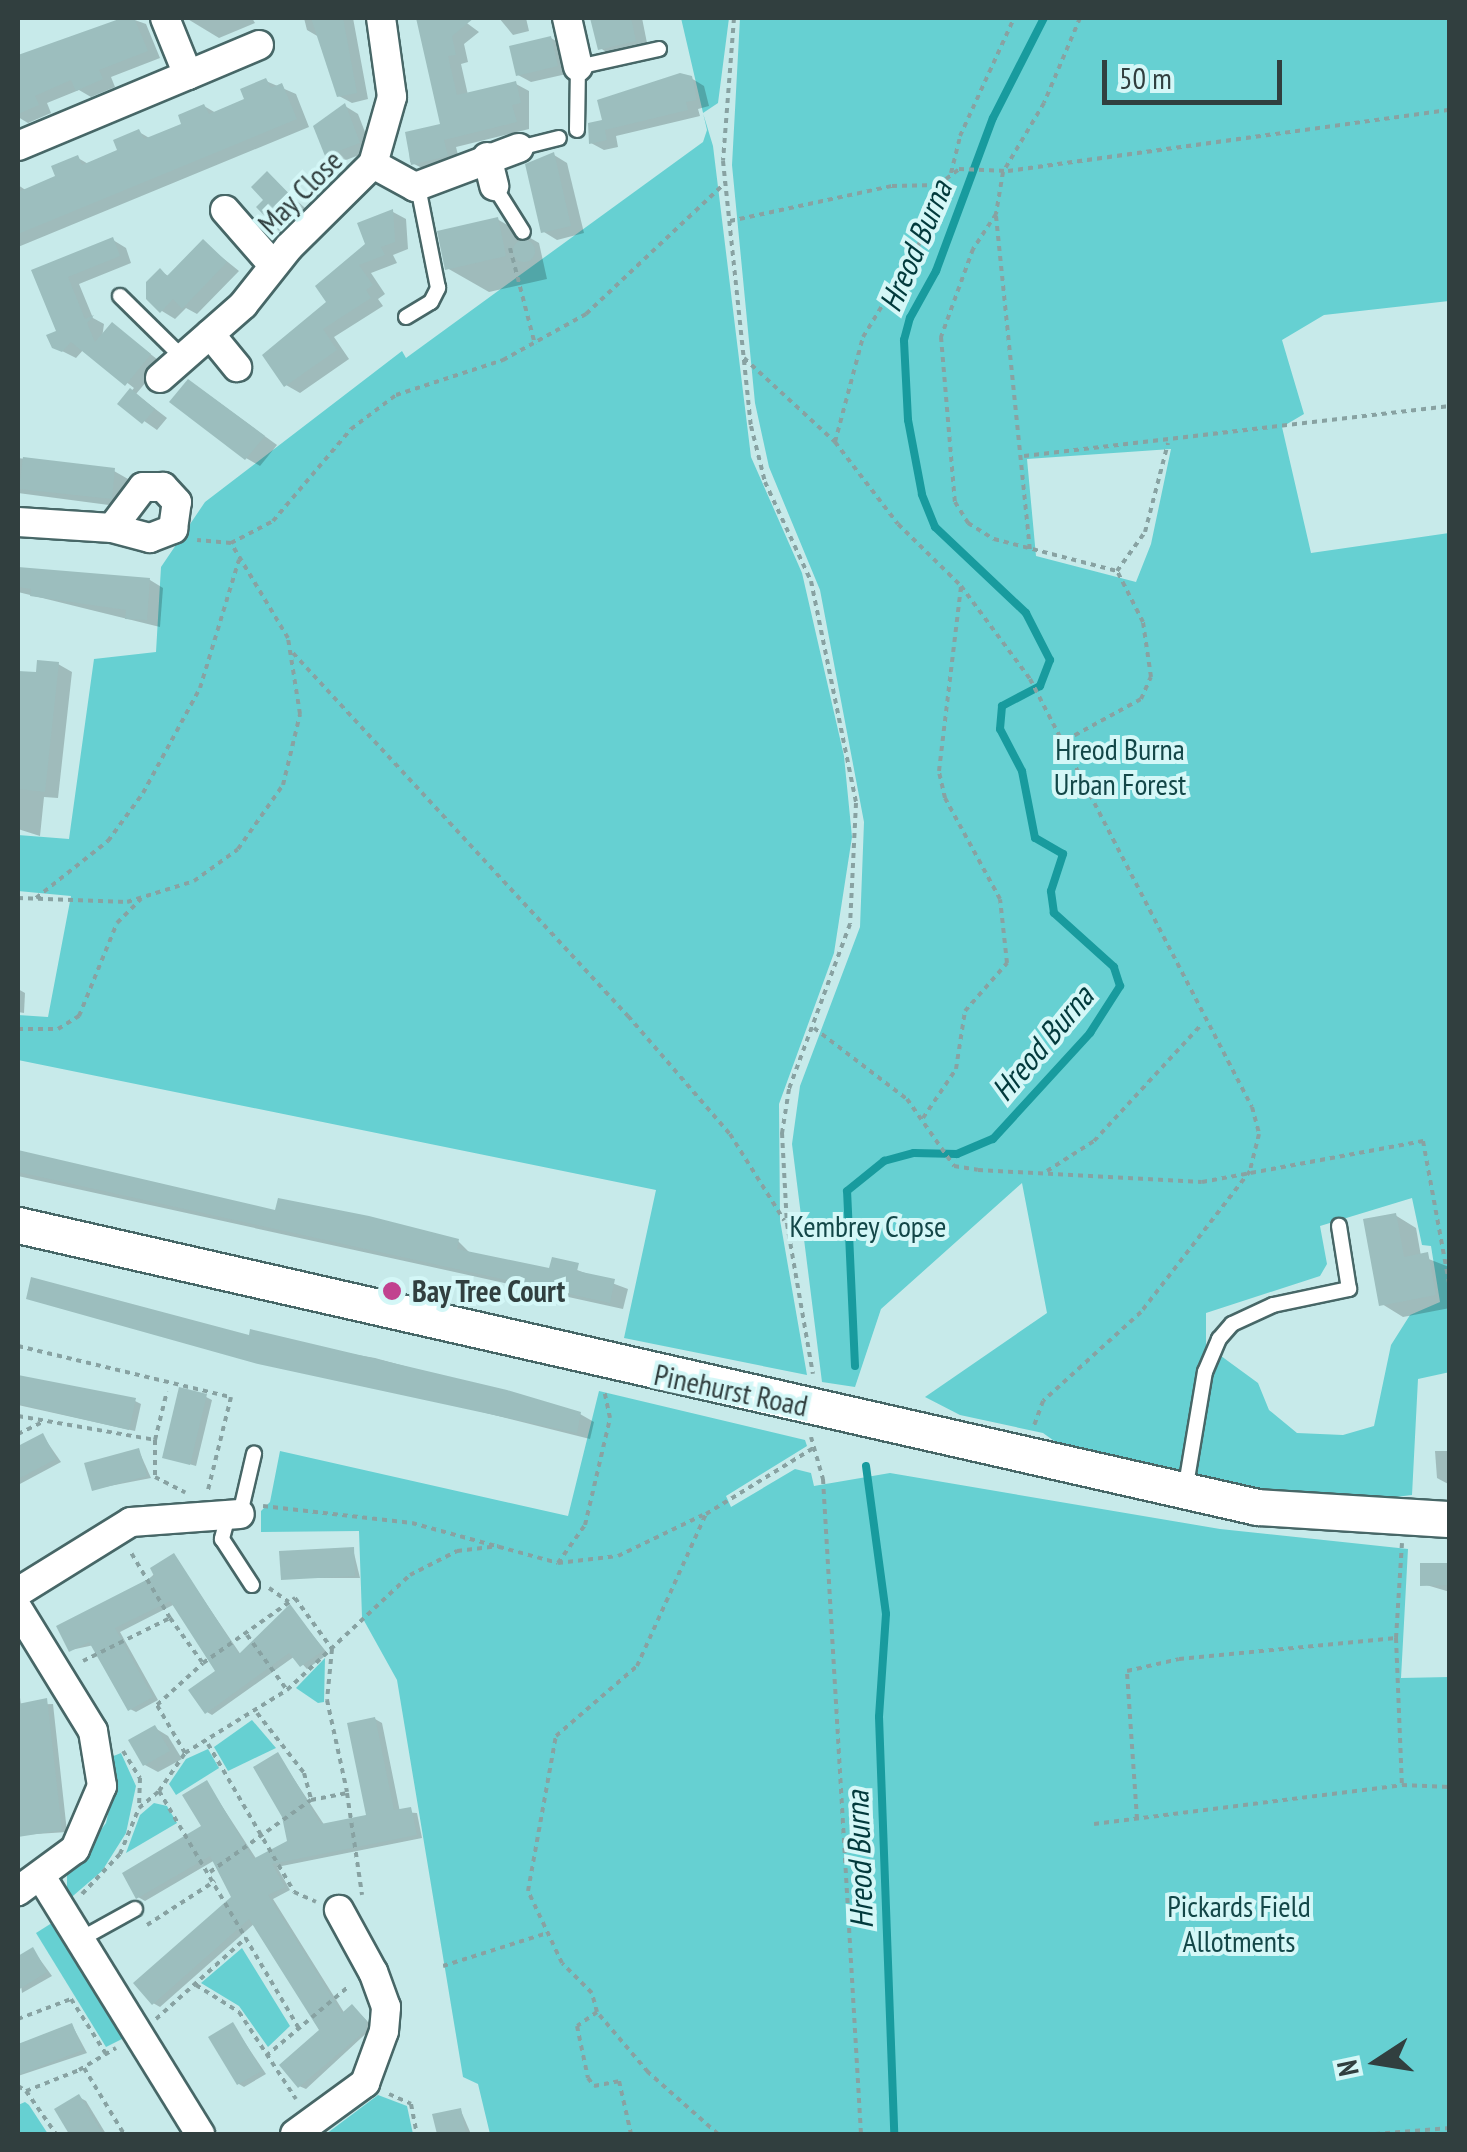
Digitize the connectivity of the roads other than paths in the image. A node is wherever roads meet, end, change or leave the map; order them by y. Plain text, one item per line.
1 (165, 18) edge
2 (381, 18) edge
3 (566, 18) edge
4 (259, 45) dead end
5 (659, 49) dead end
6 (578, 67) junction
7 (188, 74) junction
8 (577, 130) dead end
9 (559, 138) dead end
10 (18, 146) edge
11 (520, 148) joint
12 (487, 157) junction
13 (373, 164) junction
14 (494, 186) joint
15 (418, 187) junction
16 (225, 210) dead end
17 (523, 232) dead end
18 (273, 265) junction
19 (120, 296) dead end
20 (406, 317) dead end
21 (210, 334) junction
22 (180, 356) junction
23 (238, 367) dead end
24 (160, 378) dead end
25 (18, 522) edge
26 (112, 528) junction
27 (18, 1226) edge
28 (1338, 1226) dead end
29 (254, 1454) dead end
30 (1185, 1491) junction
31 (234, 1515) junction
32 (1450, 1519) edge
33 (252, 1585) dead end
34 (18, 1592) edge
35 (18, 1609) edge
36 (30, 1885) edge
37 (135, 1910) road end
38 (339, 1910) road end
39 (78, 1940) junction
40 (304, 2129) edge
41 (200, 2134) edge

1 - 7 street
2 - 13 street, May Close
3 - 6 street
4 - 7 street
5 - 6 lane
6 - 8 lane
7 - 10 street
9 - 11 lane
11 - 12 street
12 - 14 street
12 - 15 street
13 - 15 street, May Close
13 - 18 street, May Close
14 - 17 lane
15 - 20 lane
16 - 18 street, May Close
18 - 21 street, May Close
19 - 22 lane
21 - 22 street, May Close
21 - 23 street
22 - 24 street, May Close
25 - 26 street
26 - 26 street
27 - 30 street, Pinehurst Road
28 - 30 lane
29 - 31 lane
30 - 32 street, Pinehurst Road
31 - 33 lane
31 - 34 street
35 - 36 street
36 - 39 street
37 - 39 lane
38 - 40 street
39 - 41 street

